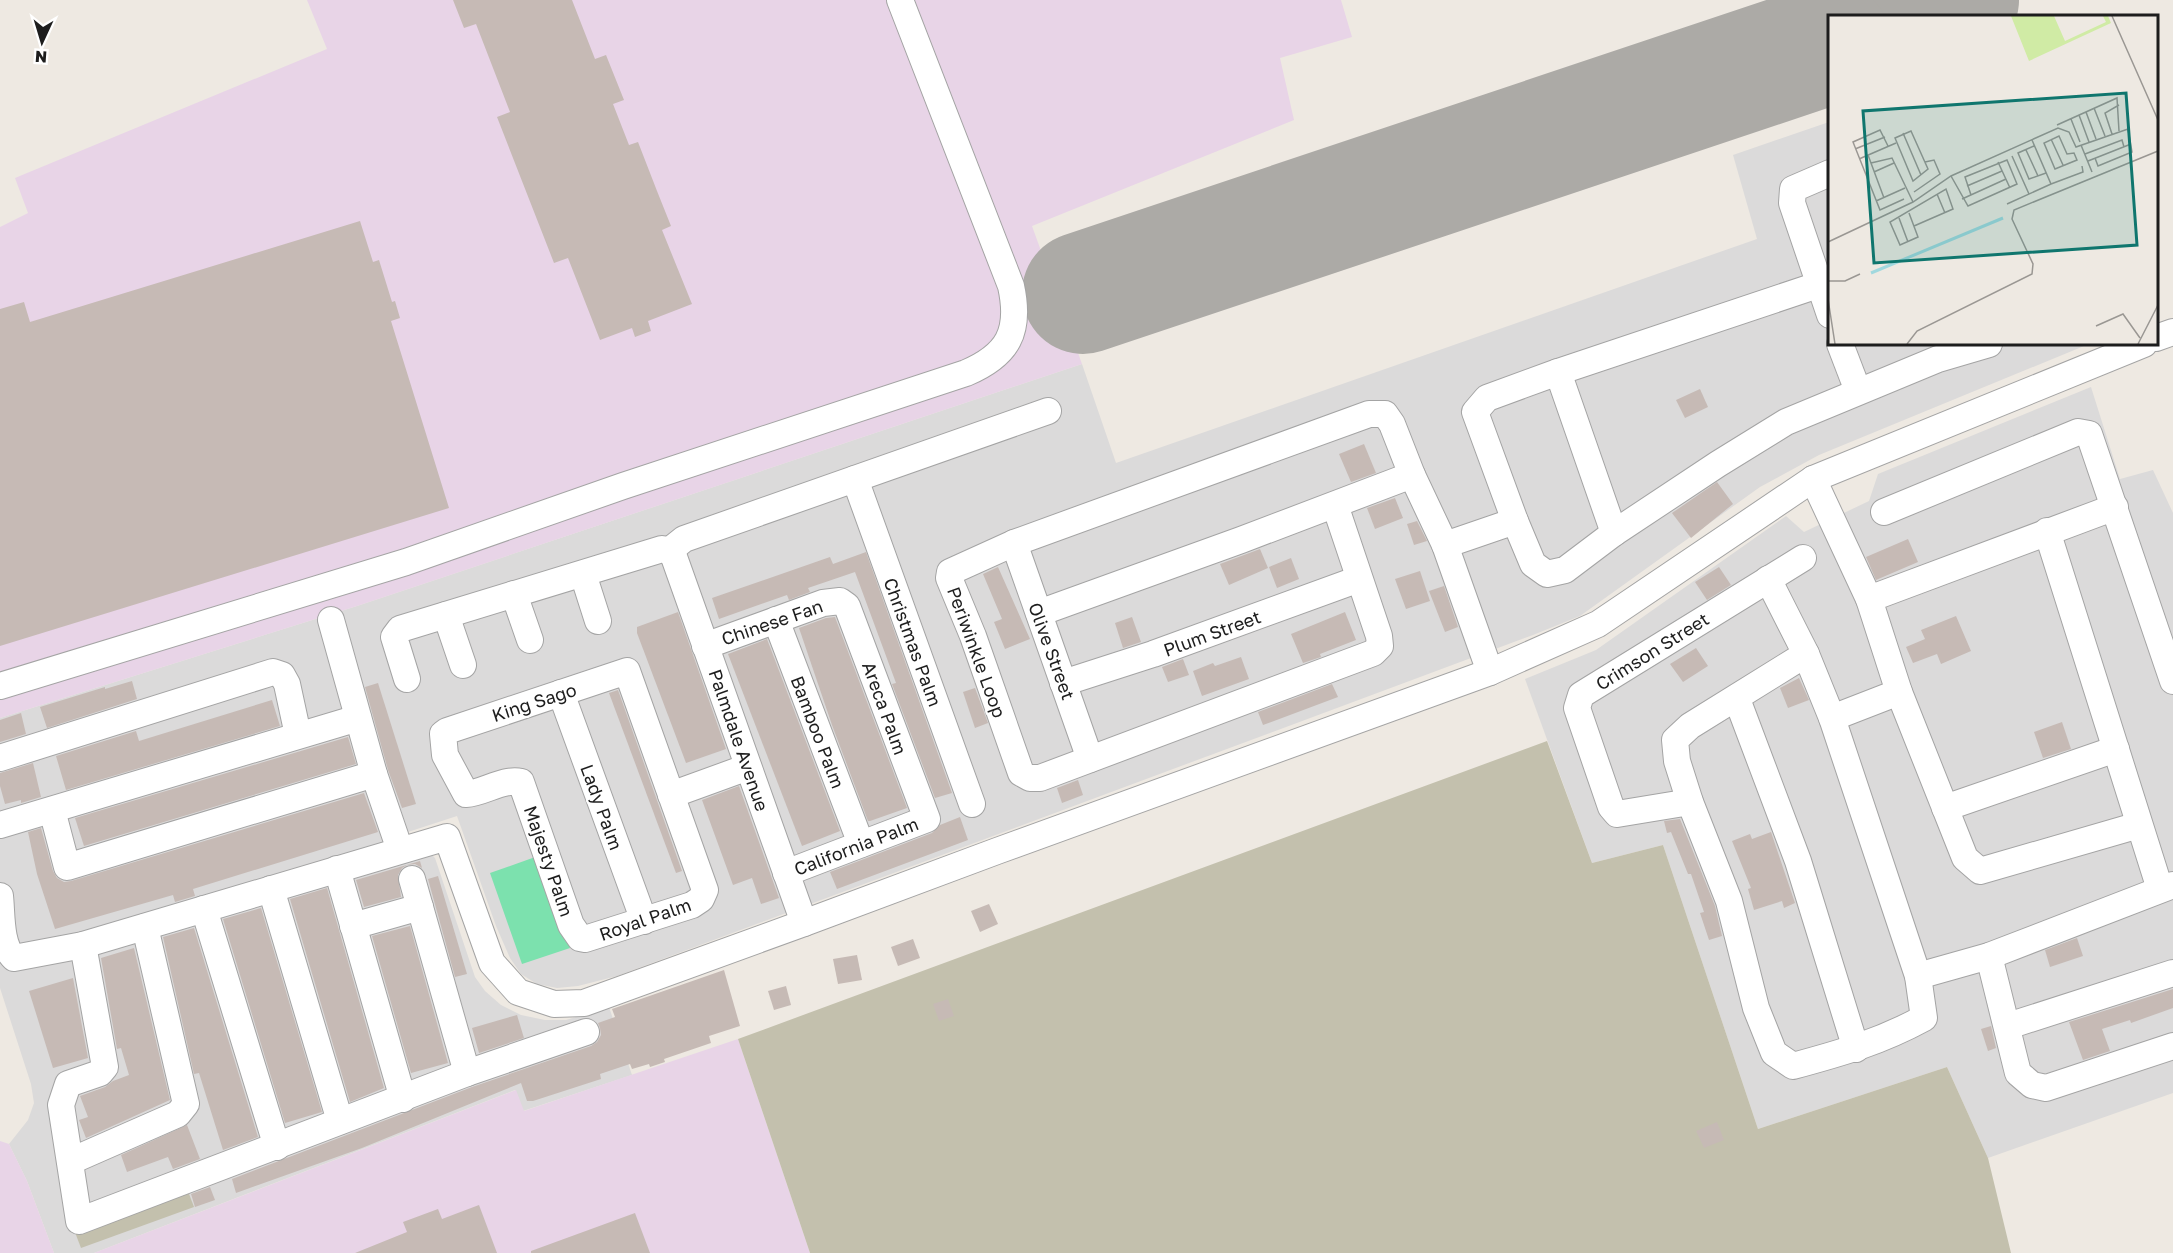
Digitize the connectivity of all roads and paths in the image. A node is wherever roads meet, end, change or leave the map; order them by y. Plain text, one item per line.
1 (900, 0) edge
2 (1828, 174) edge
3 (1818, 285) junction
4 (1828, 310) edge
5 (2173, 332) edge
6 (2158, 338) edge
7 (1840, 345) edge
8 (1981, 345) edge
9 (2142, 345) edge
10 (1935, 351) edge
11 (1558, 372) junction
12 (1858, 391) junction
13 (1048, 411) dead end
14 (1412, 475) junction
15 (855, 479) junction
16 (1813, 479) junction
17 (1335, 505) junction
18 (2115, 507) junction
19 (1884, 512) dead end
20 (1515, 521) junction
21 (2047, 531) junction
22 (1614, 533) junction
23 (1014, 543) junction
24 (1445, 545) junction
25 (671, 554) junction
26 (1803, 558) dead end
27 (583, 574) junction
28 (1359, 579) junction
29 (1768, 579) junction
30 (514, 594) junction
31 (1869, 599) junction
32 (840, 601) joint
33 (1039, 613) junction
34 (446, 615) junction
35 (776, 620) junction
36 (331, 621) dead end
37 (598, 621) dead end
38 (530, 640) dead end
39 (705, 646) junction
40 (1806, 654) junction
41 (463, 665) dead end
42 (1490, 672) junction
43 (407, 679) dead end
44 (2173, 681) edge
45 (1063, 683) junction
46 (0, 686) edge
47 (1899, 692) junction
48 (561, 693) junction
49 (1737, 699) junction
50 (358, 718) junction
51 (1832, 718) junction
52 (298, 735) junction
53 (2116, 749) junction
54 (0, 758) edge
55 (1090, 759) junction
56 (748, 767) junction
57 (374, 774) junction
58 (521, 782) joint
59 (671, 795) junction
60 (1690, 802) junction
61 (972, 804) dead end
62 (1945, 808) junction
63 (52, 810) junction
64 (927, 819) joint
65 (0, 825) edge
66 (2139, 825) junction
67 (861, 844) junction
68 (400, 850) junction
69 (337, 869) junction
70 (786, 873) junction
71 (412, 879) dead end
72 (2166, 887) edge
73 (271, 889) junction
74 (0, 897) edge
75 (420, 907) junction
76 (204, 909) junction
77 (644, 921) junction
78 (804, 924) junction
79 (353, 926) junction
80 (145, 927) junction
81 (579, 938) joint
82 (83, 945) junction
83 (1989, 956) junction
84 (2173, 973) edge
85 (1918, 976) junction
86 (2008, 1026) junction
87 (586, 1032) dead end
88 (2173, 1046) edge
89 (1856, 1049) junction
90 (467, 1073) junction
91 (403, 1099) junction
92 (340, 1121) junction
93 (277, 1147) junction
94 (70, 1161) junction

1 - 46 street
2 - 3 street
3 - 4 street
3 - 11 street
5 - 6 street
7 - 12 street
8 - 10 street
9 - 16 street
10 - 12 street
11 - 20 street
11 - 22 street
12 - 22 street
13 - 15 street
14 - 17 street
14 - 23 street, Periwinkle Loop
14 - 24 street
15 - 25 street
15 - 61 street, Christmas Palm
16 - 31 street
16 - 42 street
17 - 28 street
17 - 33 street
18 - 19 street
18 - 21 street
18 - 44 street
20 - 22 street
20 - 24 street
21 - 31 street
21 - 53 street
23 - 33 street, Olive Street
23 - 55 street, Periwinkle Loop
24 - 42 street
25 - 27 street
25 - 39 street, Palmdale Avenue
26 - 29 street, Crimson Street
27 - 30 street
27 - 37 street
28 - 45 street, Plum Street
28 - 55 street, Periwinkle Loop
29 - 40 street
29 - 60 street, Crimson Street
30 - 34 street
30 - 38 street
31 - 47 street
32 - 35 street, Chinese Fan
32 - 64 street, Areca Palm
33 - 45 street, Olive Street
34 - 41 street
34 - 43 street
35 - 39 street, Chinese Fan
35 - 67 street, Bamboo Palm
36 - 50 street
39 - 56 street, Palmdale Avenue
40 - 49 street
40 - 51 street
42 - 78 street
45 - 55 street, Olive Street
47 - 51 street
47 - 62 street
48 - 58 street, King Sago
48 - 59 street, King Sago
48 - 77 street, Lady Palm
49 - 60 street
49 - 89 street
50 - 52 street
50 - 57 street
51 - 85 street
52 - 54 street
52 - 63 street
53 - 62 street
53 - 66 street
56 - 59 street
56 - 70 street, Palmdale Avenue
57 - 63 street
57 - 68 street
58 - 81 street, Majesty Palm
59 - 77 street, Royal Palm
60 - 89 street
62 - 66 street
63 - 65 street
64 - 67 street, California Palm
66 - 72 street
67 - 70 street, California Palm
68 - 69 street
68 - 78 street
69 - 73 street
69 - 79 street
70 - 78 street, Palmdale Avenue
71 - 75 street
72 - 83 street
73 - 76 street
73 - 92 street
74 - 82 street
75 - 79 street
75 - 90 street
76 - 80 street
76 - 93 street
77 - 81 street, Royal Palm
79 - 91 street
80 - 82 street
80 - 94 street
82 - 94 street
83 - 85 street
83 - 86 street
84 - 86 street
85 - 89 street
86 - 88 street
87 - 90 street
90 - 91 street
91 - 92 street
92 - 93 street
93 - 94 street

